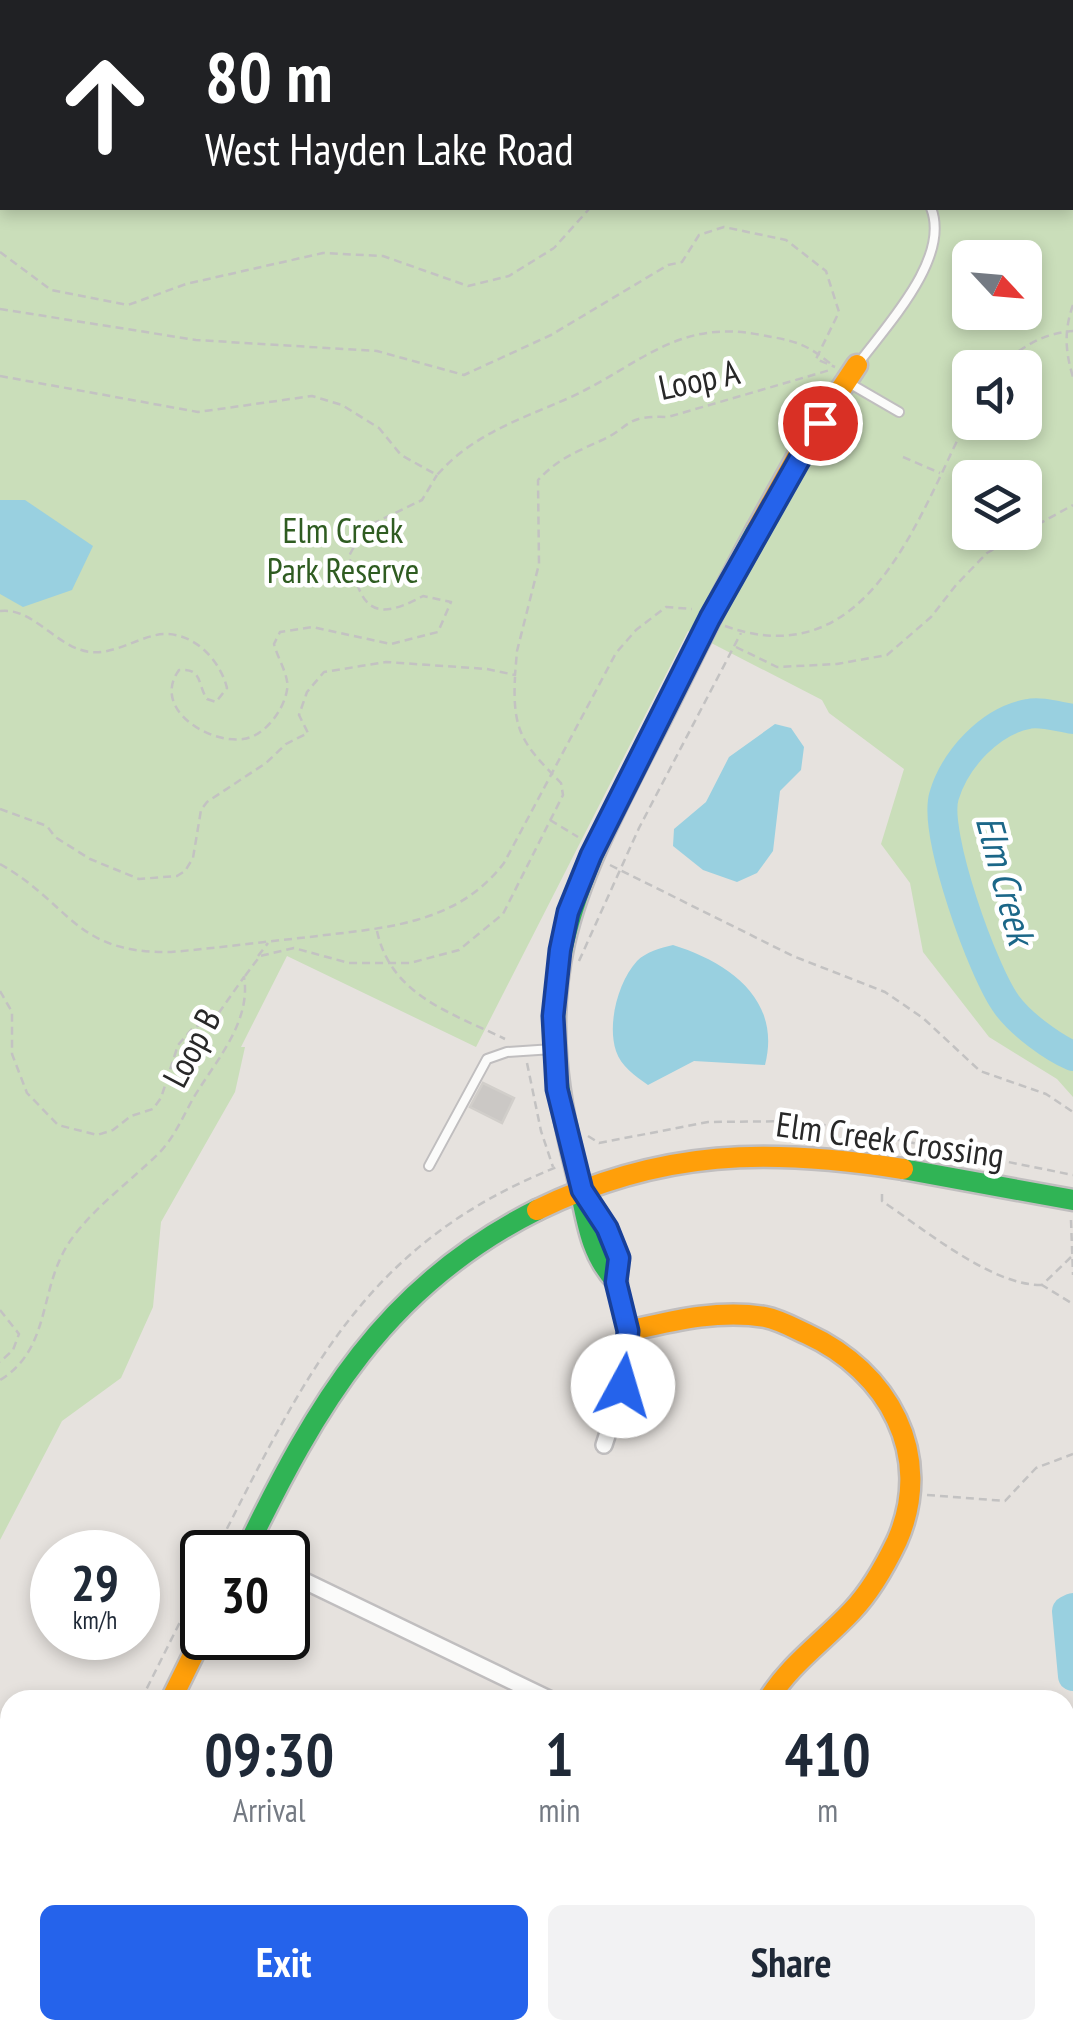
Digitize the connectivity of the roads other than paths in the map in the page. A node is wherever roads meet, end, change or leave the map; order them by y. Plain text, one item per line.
1 (931, 210) edge
2 (846, 371) junction
3 (900, 412) dead end
4 (553, 1048) junction
5 (430, 1166) dead end
6 (582, 1190) junction
7 (1071, 1203) edge
8 (616, 1282) joint
9 (628, 1331) junction
10 (604, 1445) dead end
11 (256, 1530) edge
12 (310, 1584) edge
13 (191, 1660) edge
14 (176, 1690) edge
15 (530, 1690) edge
16 (773, 1690) edge

1 - 2 lane
2 - 3 lane
2 - 4 street
4 - 5 lane
4 - 6 street
6 - 7 street, Elm Creek Crossing
6 - 8 street
6 - 11 street, Elm Creek Crossing
8 - 9 street
9 - 10 street
9 - 16 street
12 - 15 street
13 - 14 street

